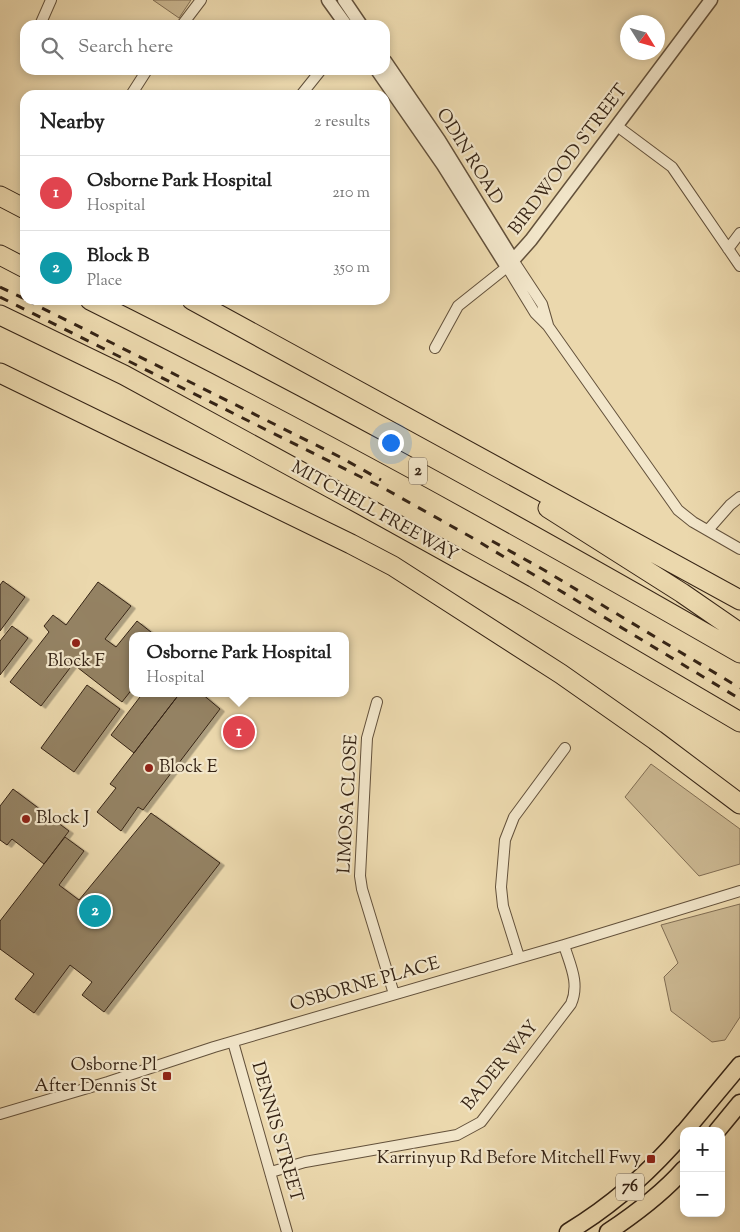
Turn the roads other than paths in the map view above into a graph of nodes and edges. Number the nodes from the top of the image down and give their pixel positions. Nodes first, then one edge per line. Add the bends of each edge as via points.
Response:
1 (51, 0) edge
2 (201, 0) edge
3 (328, 0) edge
4 (344, 0) edge
5 (711, 0) edge
6 (42, 20) edge
7 (186, 20) edge
8 (342, 20) edge
9 (356, 20) edge
10 (390, 68) edge
11 (144, 75) edge
12 (316, 75) edge
13 (380, 75) edge
14 (134, 90) edge
15 (306, 90) edge
16 (617, 126) junction
17 (0, 196) edge
18 (20, 206) edge
19 (740, 233) edge
20 (728, 249) junction
21 (0, 255) edge
22 (510, 263) junction
23 (20, 265) edge
24 (740, 266) edge
25 (100, 305) edge
26 (201, 305) edge
27 (0, 315) edge
28 (435, 348) dead end
29 (0, 374) edge
30 (397, 412) junction
31 (740, 497) edge
32 (708, 530) junction
33 (740, 549) edge
34 (740, 600) edge
35 (740, 633) edge
36 (740, 654) edge
37 (377, 702) dead end
38 (740, 722) edge
39 (565, 748) dead end
40 (740, 804) edge
41 (740, 891) edge
42 (564, 945) junction
43 (519, 957) junction
44 (394, 994) junction
45 (233, 1042) junction
46 (740, 1064) edge
47 (740, 1103) edge
48 (0, 1114) edge
49 (688, 1127) edge
50 (720, 1127) edge
51 (680, 1137) edge
52 (680, 1168) edge
53 (271, 1172) junction
54 (681, 1172) edge
55 (624, 1194) junction
56 (287, 1232) edge
57 (568, 1232) edge
58 (608, 1232) edge

1 - 6 street
2 - 7 street
3 - 8 street
4 - 9 street
5 - 16 street, BIRDWOOD STREET
10 - 22 street, ODIN ROAD via 438,140
11 - 14 street
12 - 15 street
13 - 22 street, ODIN ROAD
16 - 20 street via 672,167
16 - 22 street, BIRDWOOD STREET
17 - 18 highway
19 - 20 street
20 - 24 street
21 - 23 highway
22 - 28 street via 458,306
22 - 32 street, ODIN ROAD via 542,304 548,326 678,510
25 - 36 highway, 2 via 382,452 552,545
26 - 30 highway
27 - 38 highway, MITCHELL FREEWAY via 124,375 360,504 540,604
29 - 40 highway via 392,566 602,701
30 - 34 highway
30 - 35 highway
31 - 32 street
32 - 33 street, ODIN ROAD
37 - 44 street, LIMOSA CLOSE via 367,738 359,871
39 - 43 street via 514,817 505,840 501,887 503,906
41 - 42 street, OSBORNE PLACE
42 - 43 street, OSBORNE PLACE
42 - 53 street, BADER WAY via 575,982 571,1004 481,1122 457,1135 305,1162
43 - 44 street, OSBORNE PLACE
44 - 45 street, OSBORNE PLACE
45 - 48 street, OSBORNE PLACE
45 - 53 street, DENNIS STREET
46 - 49 highway, 76
47 - 50 highway
51 - 55 highway, 76
52 - 55 highway via 672,1161 667,1163
53 - 56 street, DENNIS STREET
54 - 58 highway, 76
55 - 57 highway, 76

